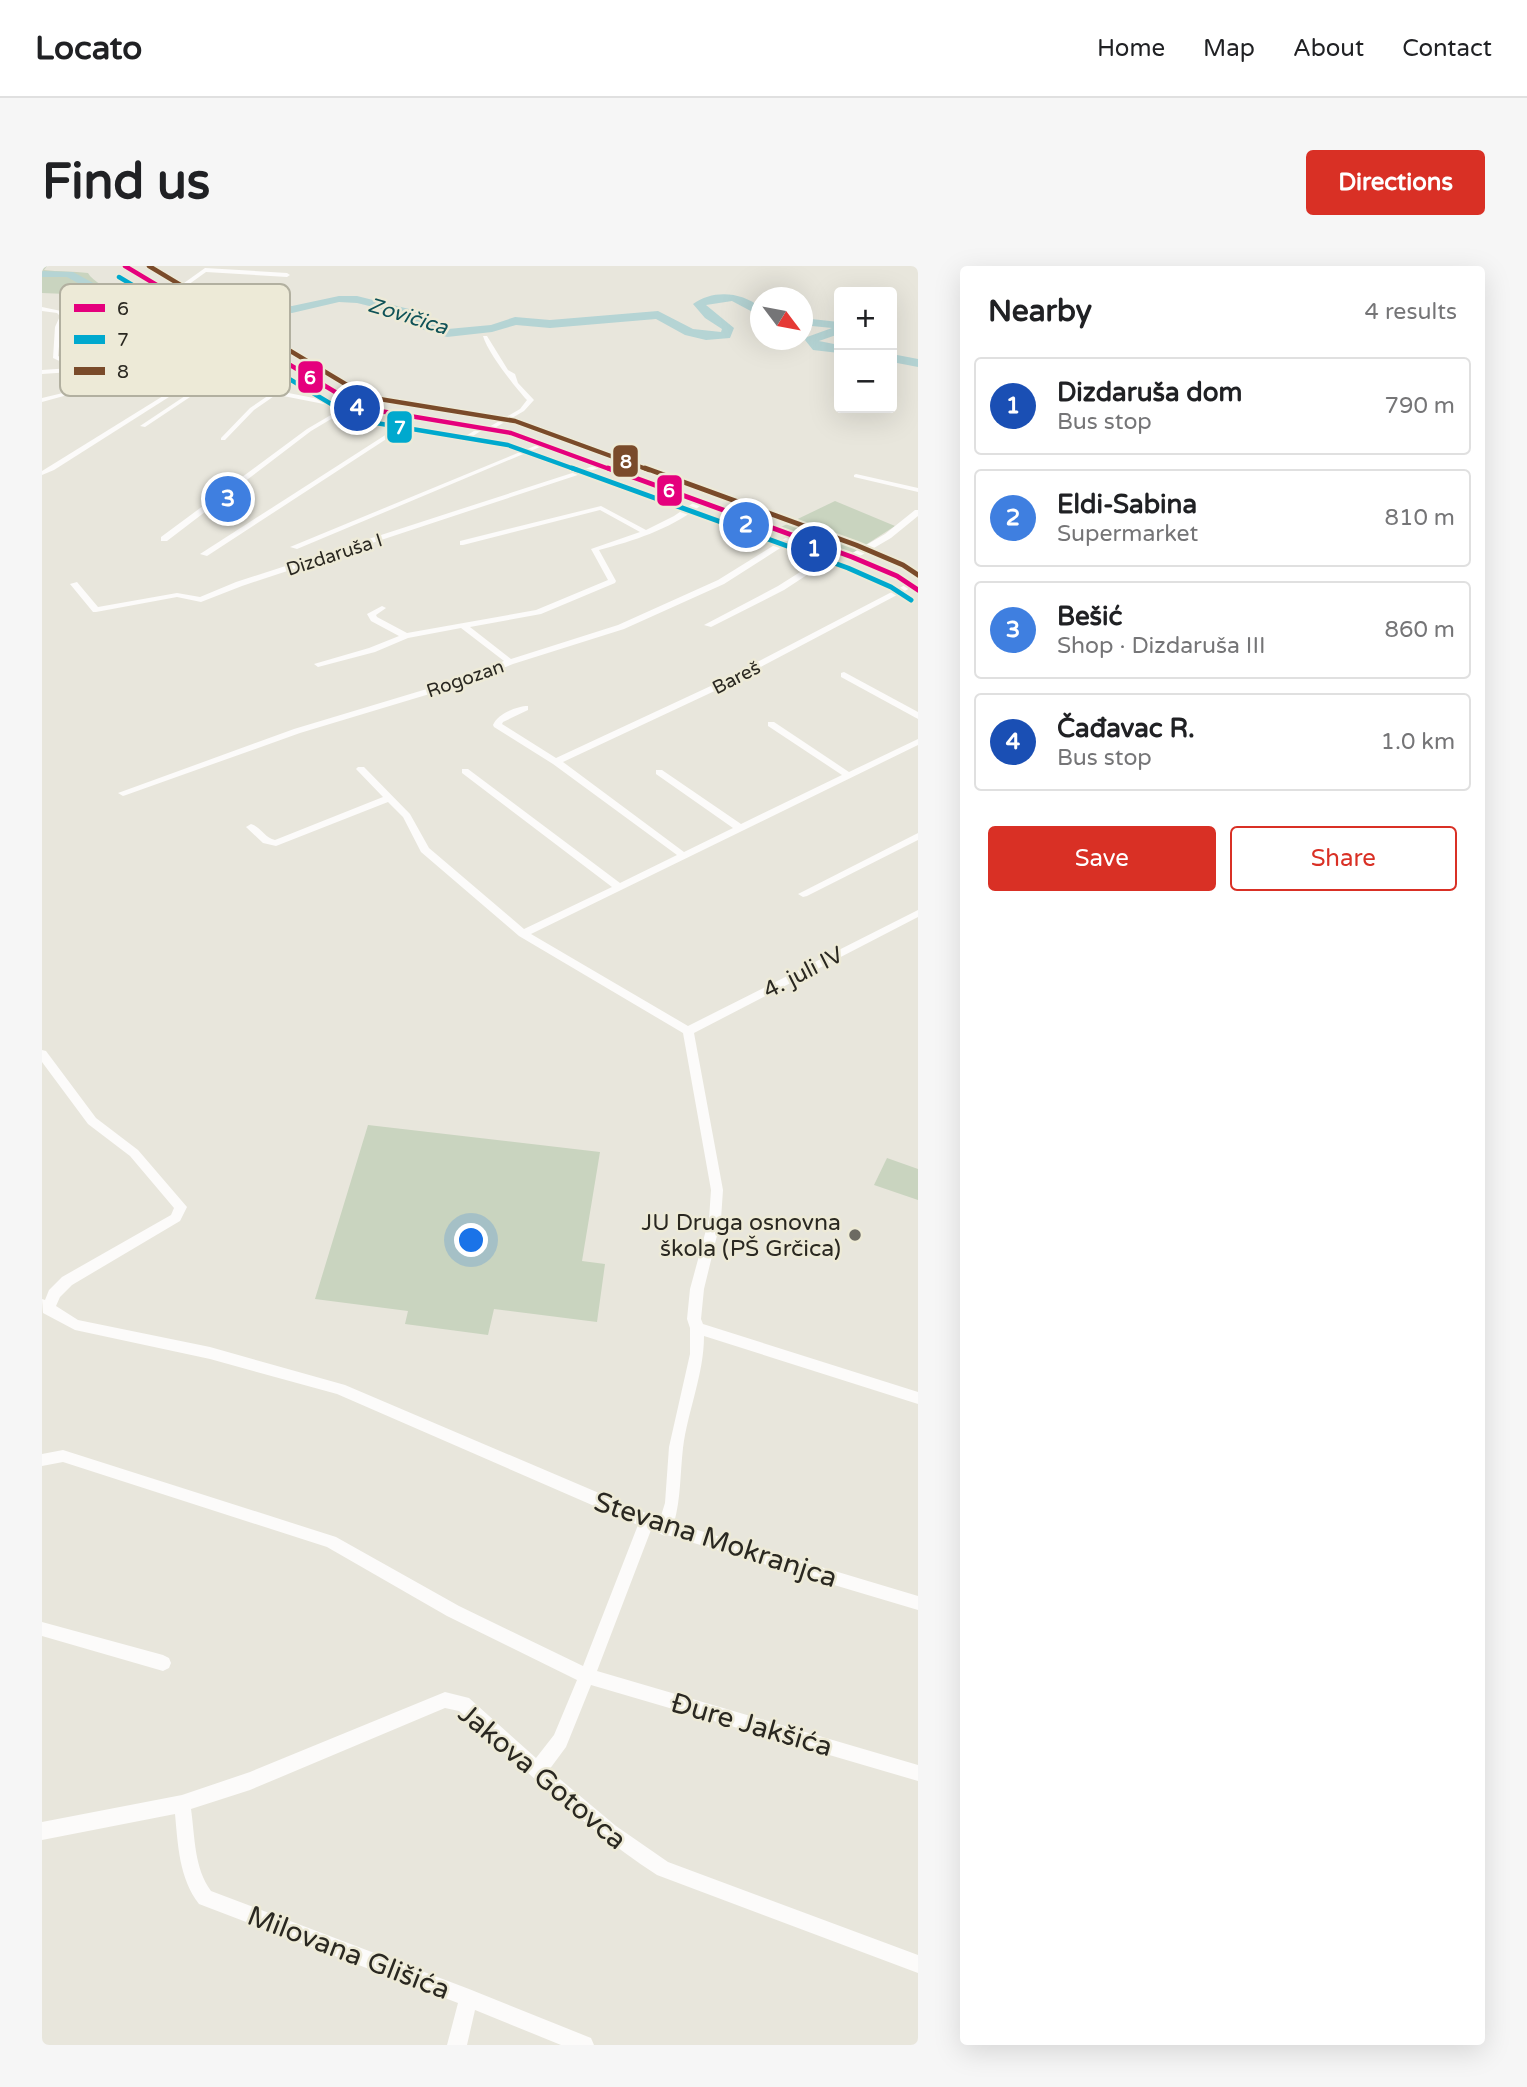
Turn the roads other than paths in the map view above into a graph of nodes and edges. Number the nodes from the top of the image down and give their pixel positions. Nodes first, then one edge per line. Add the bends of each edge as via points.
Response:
1 (125, 266) edge
2 (287, 275) dead end
3 (155, 284) edge
4 (186, 284) edge
5 (42, 309) edge
6 (60, 313) edge
7 (60, 323) edge
8 (485, 337) dead end
9 (60, 359) edge
10 (290, 366) edge
11 (60, 371) edge
12 (42, 372) edge
13 (290, 394) edge
14 (60, 395) edge
15 (167, 396) edge
16 (188, 396) edge
17 (271, 396) edge
18 (42, 400) edge
19 (350, 406) junction
20 (362, 408) junction
21 (415, 418) junction
22 (143, 426) dead end
23 (487, 427) junction
24 (223, 439) dead end
25 (463, 440) dead end
26 (544, 444) junction
27 (603, 466) junction
28 (42, 473) edge
29 (856, 476) dead end
30 (918, 490) edge
31 (702, 501) junction
32 (918, 512) edge
33 (647, 533) junction
34 (795, 536) junction
35 (164, 539) dead end
36 (463, 543) dead end
37 (294, 547) dead end
38 (838, 552) junction
39 (204, 554) dead end
40 (852, 557) junction
41 (74, 584) dead end
42 (915, 588) edge
43 (382, 608) dead end
44 (462, 625) junction
45 (708, 625) dead end
46 (406, 636) junction
47 (510, 662) junction
48 (318, 664) dead end
49 (844, 675) dead end
50 (525, 708) dead end
51 (918, 716) edge
52 (771, 724) dead end
53 (918, 742) edge
54 (556, 762) junction
55 (361, 769) dead end
56 (465, 771) dead end
57 (659, 772) dead end
58 (849, 776) junction
59 (122, 793) dead end
60 (390, 798) junction
61 (251, 827) dead end
62 (740, 828) junction
63 (918, 836) edge
64 (684, 856) junction
65 (619, 887) junction
66 (803, 894) dead end
67 (918, 913) edge
68 (523, 934) junction
69 (688, 1031) junction
70 (42, 1054) edge
71 (45, 1307) edge
72 (697, 1328) junction
73 (918, 1398) edge
74 (42, 1460) edge
75 (647, 1522) junction
76 (665, 1529) junction
77 (918, 1603) edge
78 (42, 1629) edge
79 (163, 1662) dead end
80 (587, 1676) junction
81 (535, 1770) junction
82 (918, 1773) edge
83 (182, 1804) junction
84 (42, 1831) edge
85 (918, 1964) edge
86 (470, 1998) junction
87 (457, 2045) edge
88 (584, 2045) edge

1 - 3 street
2 - 4 street via 205,270
5 - 6 street
7 - 9 street via 55,357
8 - 23 street via 531,400 522,410
10 - 20 street
11 - 12 street
13 - 19 street
14 - 18 street
15 - 28 street
16 - 22 street
17 - 24 street
19 - 20 street
19 - 35 street via 309,430
20 - 21 street
21 - 23 street
21 - 39 street
23 - 25 street
23 - 26 street
26 - 27 street
26 - 37 street
27 - 31 street
27 - 41 street, Dizdaruša I via 201,600 177,595 96,610
29 - 30 street
31 - 33 street
31 - 34 street
32 - 40 street
33 - 36 street via 601,508
33 - 44 street via 595,549 612,581 538,612
34 - 38 street
34 - 47 street, Rogozan via 680,602
38 - 40 street
38 - 45 street
40 - 42 street
42 - 54 street, Bareš
43 - 46 street via 371,614 374,619
44 - 46 street
44 - 47 street
46 - 48 street
47 - 59 street, Rogozan
49 - 51 street
50 - 54 street via 499,720 498,725
52 - 58 street
53 - 58 street
54 - 64 street
55 - 60 street
56 - 65 street
57 - 62 street
58 - 62 street
60 - 61 street via 276,843 266,841
60 - 68 street via 407,816 425,850
62 - 64 street
63 - 66 street
64 - 65 street
65 - 68 street
67 - 69 street, 4. juli IV
68 - 69 street
69 - 72 street via 717,1189 715,1219 697,1289
70 - 71 street via 92,1121 134,1153 181,1208 176,1218 67,1281
71 - 75 street, Stevana Mokranjca via 75,1325 210,1353 340,1389
72 - 73 street
72 - 76 street via 697,1354 676,1447
74 - 80 street, Đure Jakšića via 62,1456 331,1542 453,1611
75 - 76 street, Stevana Mokranjca
75 - 80 street
76 - 77 street, Stevana Mokranjca
78 - 79 street
80 - 81 street via 555,1751
80 - 82 street, Đure Jakšića
81 - 83 street, Jakova Gotovca via 463,1704 445,1700 250,1781
81 - 85 street, Jakova Gotovca via 632,1850 663,1868
83 - 84 street, Jakova Gotovca
83 - 86 street, Milovana Glišića via 193,1878 205,1898
86 - 87 street
86 - 88 street, Milovana Glišića

